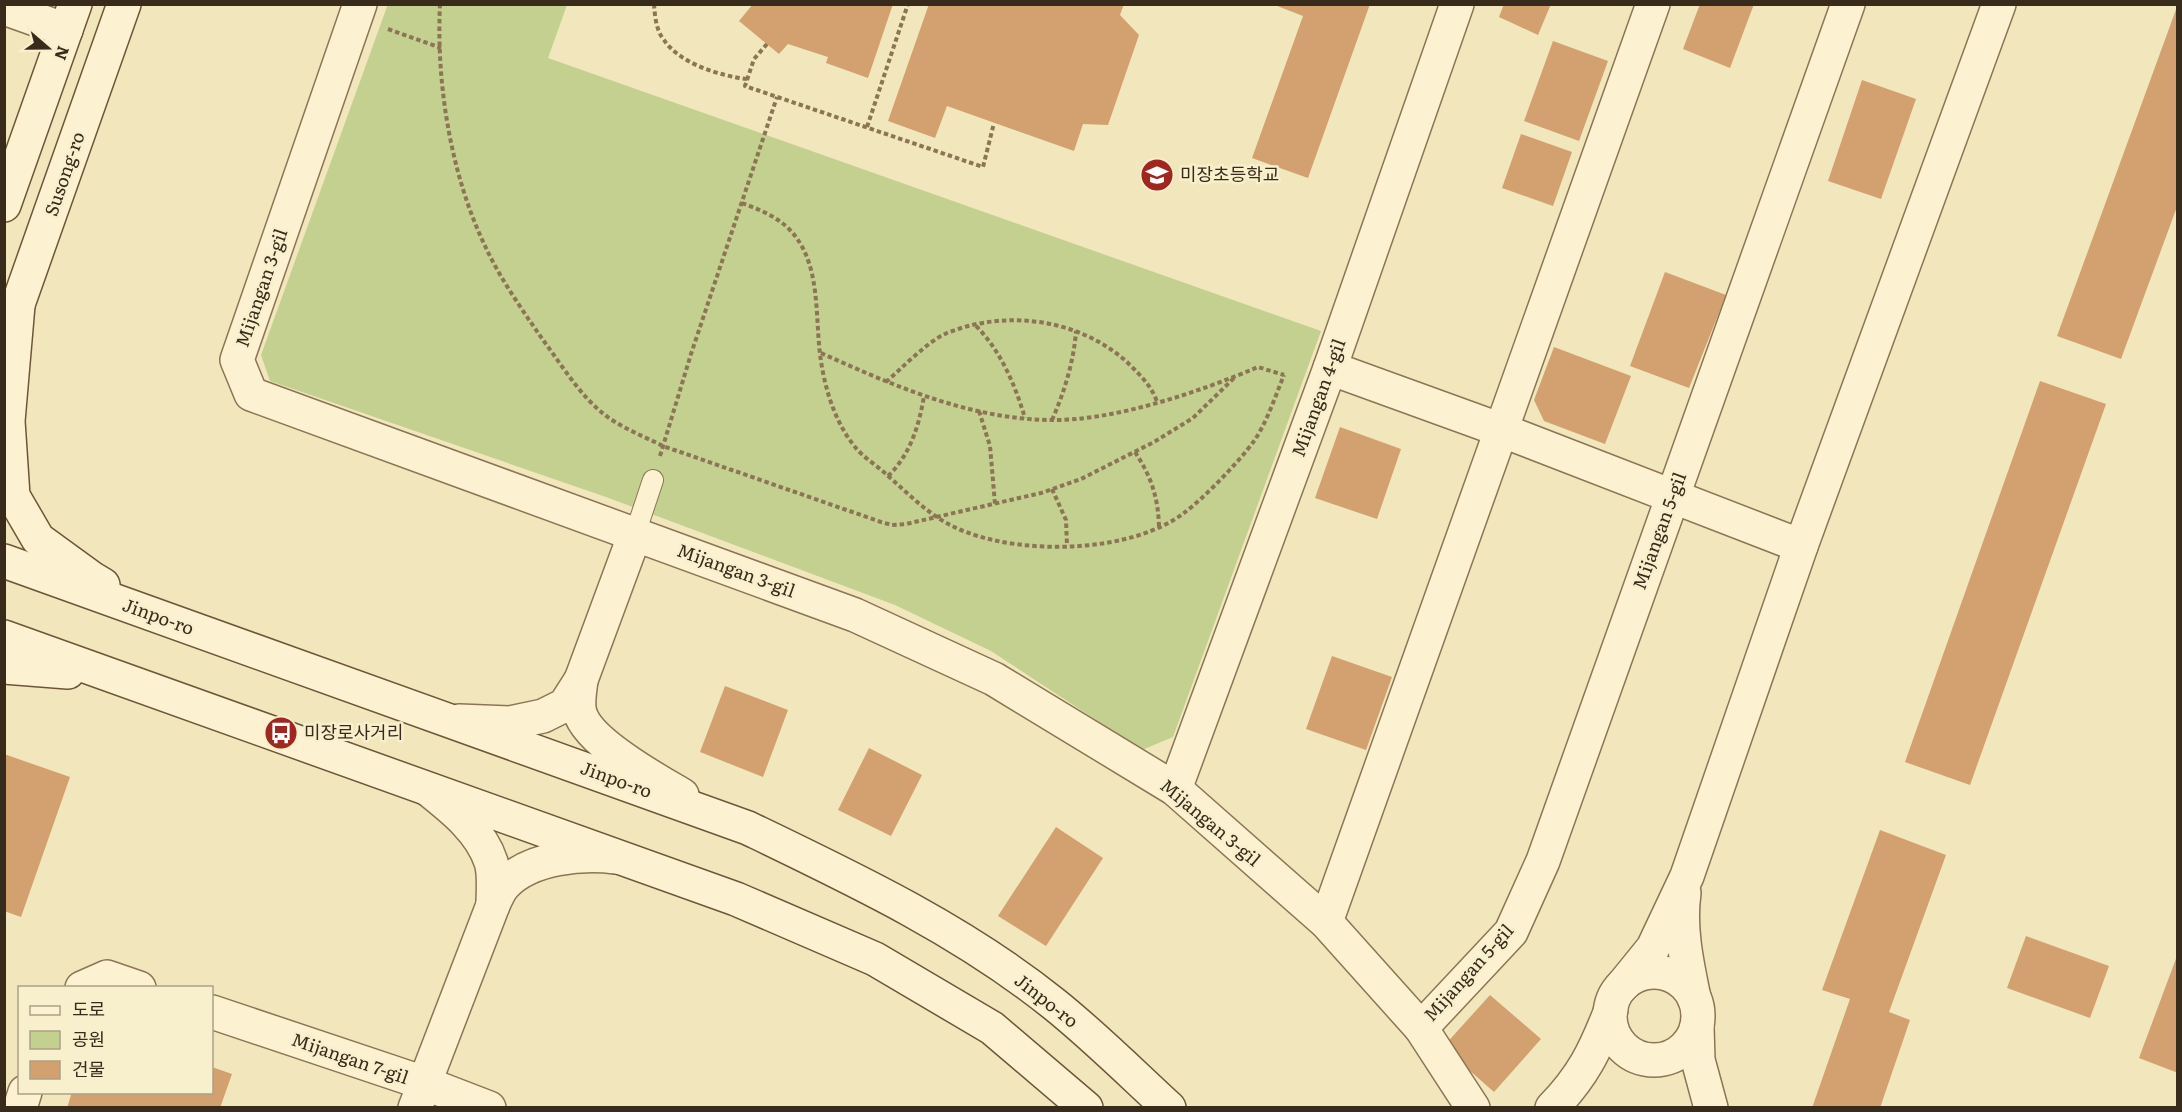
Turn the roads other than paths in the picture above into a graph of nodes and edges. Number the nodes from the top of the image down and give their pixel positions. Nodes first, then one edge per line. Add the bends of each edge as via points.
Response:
1 (124, 4) edge
2 (1457, 4) edge
3 (1653, 4) edge
4 (1848, 4) edge
5 (1999, 4) edge
6 (4, 8) edge
7 (358, 11) edge
8 (70, 17) edge
9 (4, 205) edge
10 (18, 305) junction
11 (4, 343) edge
12 (1330, 368) junction
13 (1501, 430) junction
14 (653, 480) road end
15 (1673, 496) junction
16 (635, 534) junction
17 (1802, 546) junction
18 (4, 561) edge
19 (188, 628) junction
20 (4, 637) edge
21 (4, 667) edge
22 (581, 680) junction
23 (153, 690) junction
24 (449, 720) junction
25 (428, 789) junction
26 (1175, 789) junction
27 (722, 819) junction
28 (622, 858) junction
29 (1687, 876) junction
30 (493, 905) junction
31 (1326, 922) junction
32 (84, 986) edge
33 (136, 986) edge
34 (1617, 998) junction
35 (213, 1012) edge
36 (1695, 1012) junction
37 (1421, 1028) junction
38 (1646, 1059) junction
39 (419, 1095) edge
40 (489, 1107) edge
41 (1086, 1107) edge
42 (1169, 1107) edge
43 (1473, 1107) edge
44 (1552, 1107) edge
45 (1705, 1107) edge
46 (1712, 1107) edge

1 - 10 street, Susong-ro
2 - 12 street, Mijangan 4-gil
3 - 13 street
4 - 15 street, Mijangan 5-gil
5 - 17 street
6 - 8 street
7 - 16 street, Mijangan 3-gil via 237,360 251,394
8 - 9 street
10 - 11 street, Susong-ro
10 - 19 street via 8,422 13,496 38,539 93,579
12 - 13 street
12 - 26 street, Mijangan 4-gil
13 - 15 street
13 - 31 street
14 - 16 lane
15 - 17 street
15 - 37 street, Mijangan 5-gil via 1543,861 1511,932
16 - 22 street
16 - 26 street, Mijangan 3-gil via 855,615 931,649 994,679
17 - 29 street
18 - 19 street, Jinpo-ro
19 - 24 street, Jinpo-ro
20 - 23 street
21 - 23 street via 60,670
22 - 24 street via 565,705 543,716 510,723
22 - 27 street via 579,709 585,724 605,745 645,774
23 - 25 street
24 - 27 street, Jinpo-ro
25 - 28 street
25 - 30 street via 461,816 482,841 492,863
26 - 31 street, Mijangan 3-gil
27 - 42 street, Jinpo-ro via 842,873 957,936 1054,1004
28 - 30 street via 590,855 557,859 526,869 504,885
28 - 41 street via 736,899 875,959 992,1028
29 - 34 street via 1653,948
29 - 36 street via 1682,907 1685,957
30 - 39 street
31 - 37 street, Mijangan 3-gil
32 - 33 street via 107,976
34 - 36 street via 1635,977 1662,973 1686,987
34 - 38 street via 1611,1025 1616,1039 1626,1050
34 - 44 street via 1591,1058 1572,1087
35 - 39 street, Mijangan 7-gil
36 - 38 street via 1690,1040 1681,1051 1668,1058
36 - 46 street via 1698,1060
37 - 43 street, Mijangan 3-gil
38 - 44 street via 1624,1059 1610,1066
38 - 45 street via 1671,1068 1692,1087
39 - 40 street, Mijangan 7-gil

